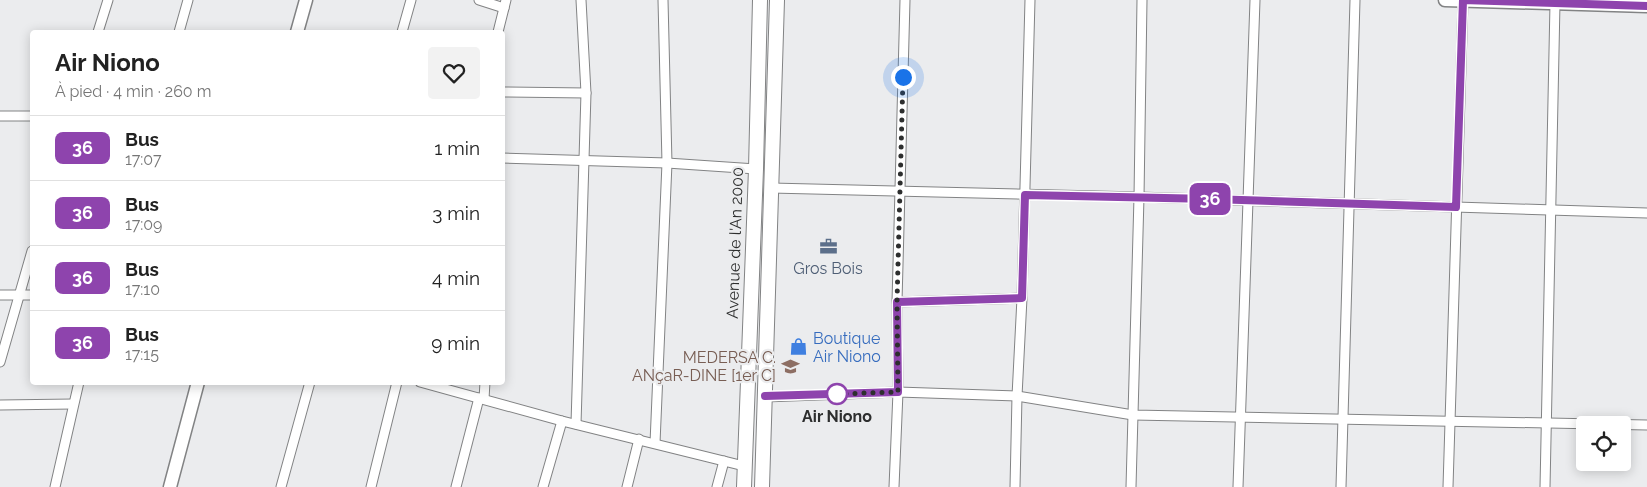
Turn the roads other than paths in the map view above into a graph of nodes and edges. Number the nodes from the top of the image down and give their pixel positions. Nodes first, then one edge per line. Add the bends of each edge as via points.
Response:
1 (108, 0) edge
2 (188, 0) edge
3 (306, 0) edge
4 (410, 0) edge
5 (478, 0) edge
6 (581, 0) edge
7 (663, 0) edge
8 (760, 0) edge
9 (777, 0) edge
10 (904, 0) edge
11 (1030, 0) edge
12 (1142, 0) edge
13 (1256, 0) edge
14 (1354, 0) edge
15 (1445, 0) edge
16 (1463, 0) edge
17 (1480, 0) edge
18 (1555, 3) junction
19 (505, 4) edge
20 (1647, 6) edge
21 (99, 30) edge
22 (180, 30) edge
23 (298, 30) edge
24 (402, 30) edge
25 (498, 30) edge
26 (505, 92) edge
27 (586, 93) junction
28 (0, 116) edge
29 (30, 116) edge
30 (505, 158) edge
31 (584, 160) junction
32 (667, 163) junction
33 (756, 169) junction
34 (770, 188) junction
35 (900, 192) junction
36 (1025, 195) junction
37 (1139, 197) junction
38 (1247, 200) junction
39 (1348, 204) junction
40 (1456, 207) junction
41 (1551, 210) junction
42 (1647, 213) edge
43 (30, 258) edge
44 (19, 294) junction
45 (0, 295) edge
46 (30, 295) edge
47 (1022, 298) junction
48 (897, 302) junction
49 (0, 362) edge
50 (78, 385) edge
51 (197, 385) edge
52 (309, 385) edge
53 (396, 385) edge
54 (432, 385) edge
55 (484, 385) edge
56 (898, 392) junction
57 (765, 396) junction
58 (1017, 396) junction
59 (482, 398) junction
60 (73, 404) junction
61 (0, 405) edge
62 (1133, 415) junction
63 (1241, 417) junction
64 (1343, 419) junction
65 (562, 421) junction
66 (1450, 421) junction
67 (1546, 423) junction
68 (576, 424) junction
69 (1647, 425) edge
70 (639, 439) junction
71 (656, 443) junction
72 (724, 461) junction
73 (744, 466) junction
74 (55, 487) edge
75 (170, 487) edge
76 (281, 487) edge
77 (370, 487) edge
78 (456, 487) edge
79 (543, 487) edge
80 (627, 487) edge
81 (717, 487) edge
82 (744, 487) edge
83 (762, 487) edge
84 (894, 487) edge
85 (1015, 487) edge
86 (1131, 487) edge
87 (1238, 487) edge
88 (1340, 487) edge
89 (1448, 487) edge
90 (1545, 487) edge

1 - 21 street
2 - 22 street
3 - 23 street
4 - 24 street
5 - 19 street
6 - 27 street
7 - 32 street
8 - 33 main road, Avenue de l'An 2000
9 - 34 main road, Avenue de l'An 2000
10 - 35 street
11 - 36 street
12 - 37 street
13 - 38 street
14 - 39 street
15 - 16 street
16 - 17 street
16 - 40 street
17 - 18 street
18 - 20 street
18 - 41 street
19 - 25 street
26 - 27 street
27 - 31 street
28 - 29 street
30 - 31 street
31 - 32 street
31 - 68 street
32 - 33 street
32 - 71 street
33 - 73 main road, Avenue de l'An 2000
34 - 35 street
34 - 57 main road, Avenue de l'An 2000
35 - 36 street
35 - 48 street
36 - 37 street
36 - 47 street
37 - 38 street
37 - 62 street
38 - 39 street
38 - 63 street
39 - 40 street
39 - 64 street
40 - 41 street
40 - 66 street
41 - 42 street
41 - 67 street
43 - 44 street
44 - 45 street
44 - 46 street
44 - 49 street
47 - 48 street
47 - 58 street
48 - 56 street
50 - 60 street
51 - 75 street
52 - 76 street
53 - 77 street
54 - 59 street
55 - 59 street
56 - 57 street
56 - 58 street
56 - 84 street
57 - 83 main road, Avenue de l'An 2000
58 - 62 street
58 - 85 street
59 - 65 street
59 - 78 street
60 - 61 street
60 - 74 street
62 - 63 street
62 - 86 street
63 - 64 street
63 - 87 street
64 - 66 street
64 - 88 street
65 - 68 street
65 - 79 street
66 - 67 street
66 - 89 street
67 - 69 street
67 - 90 street
68 - 70 street
70 - 71 street
70 - 80 street
71 - 72 street
72 - 73 street
72 - 81 street
73 - 82 main road, Avenue de l'An 2000

